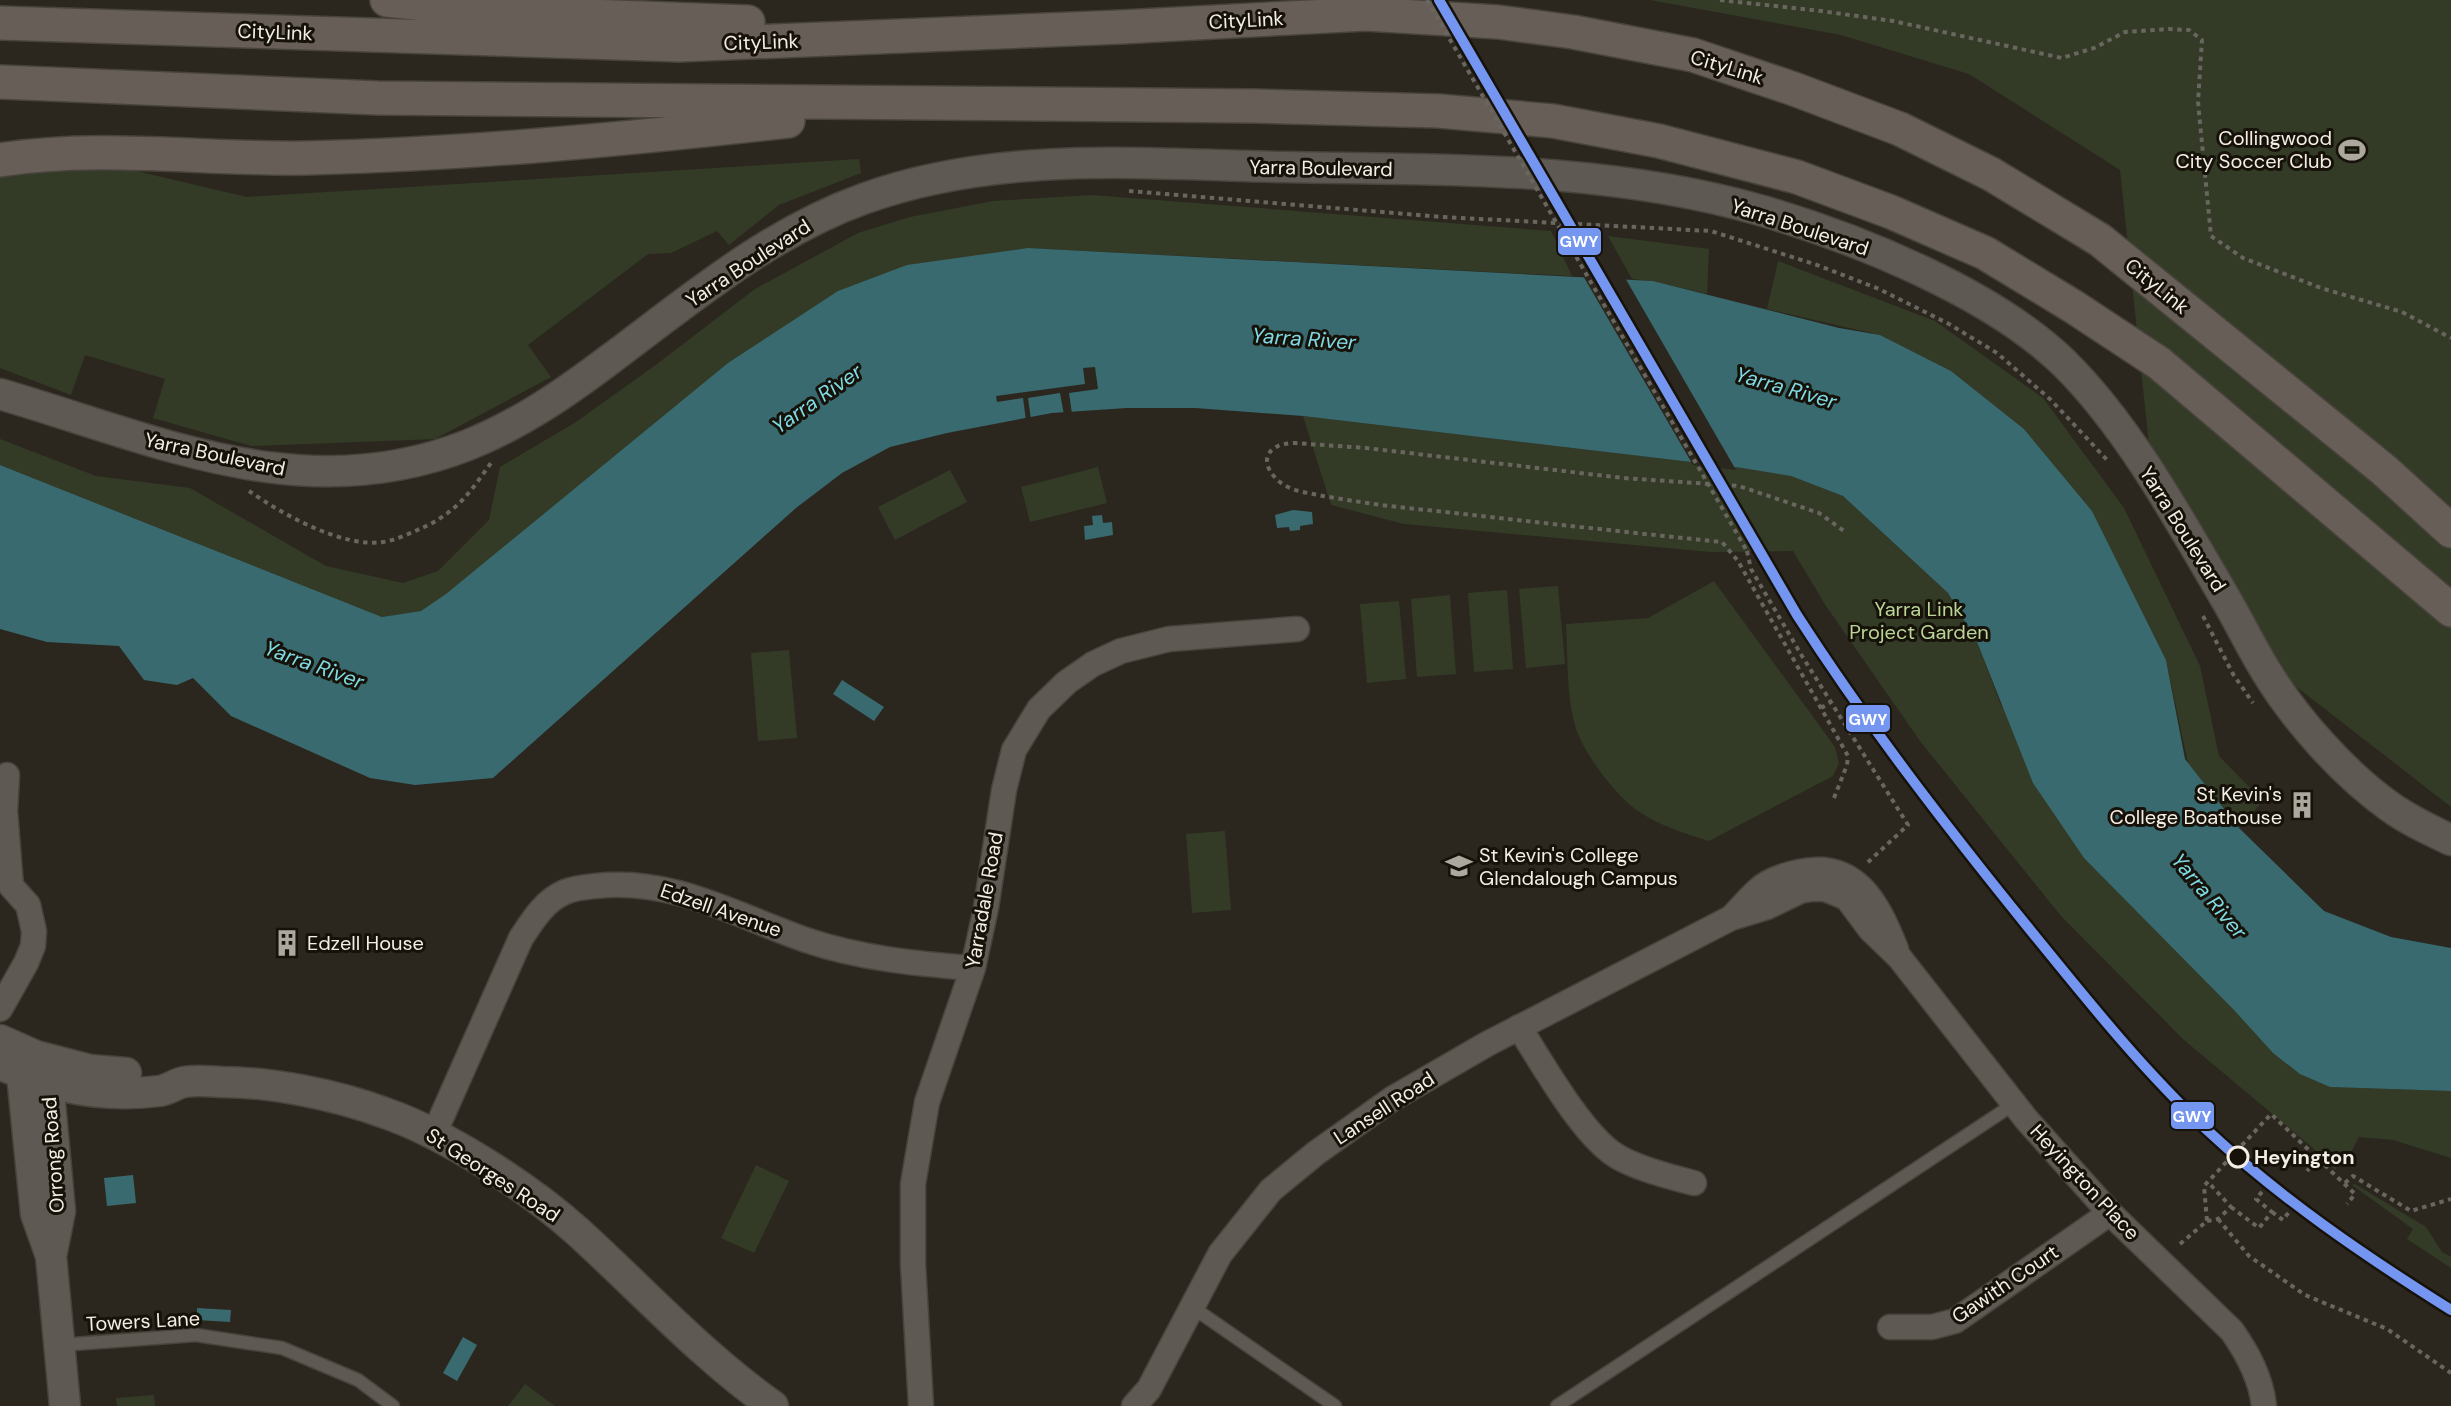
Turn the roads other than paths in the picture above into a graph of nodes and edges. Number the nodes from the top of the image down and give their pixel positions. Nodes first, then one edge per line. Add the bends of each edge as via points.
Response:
1 (387, 0) edge
2 (0, 23) edge
3 (1121, 27) junction
4 (0, 82) edge
5 (938, 104) junction
6 (0, 160) edge
7 (1, 394) edge
8 (2451, 531) edge
9 (2451, 610) edge
10 (1297, 629) dead end
11 (7, 775) dead end
12 (2451, 840) edge
13 (1843, 884) joint
14 (973, 968) junction
15 (0, 1009) edge
16 (1520, 1027) junction
17 (0, 1040) edge
18 (27, 1069) edge
19 (2014, 1104) junction
20 (434, 1134) junction
21 (1694, 1183) dead end
22 (2110, 1213) junction
23 (1192, 1307) junction
24 (1890, 1327) dead end
25 (59, 1345) junction
26 (65, 1406) edge
27 (393, 1406) edge
28 (773, 1406) edge
29 (921, 1406) edge
30 (1134, 1406) edge
31 (1335, 1406) edge
32 (1557, 1406) edge
33 (2264, 1406) edge

1 - 3 highway via 508,13 668,20
2 - 3 highway, CityLink via 679,45
3 - 8 highway, CityLink via 1366,14 1498,22 1693,55 1900,129 1991,174 2100,240 2384,470
4 - 5 highway via 390,98
5 - 6 highway via 671,134 419,154 306,158 65,153
5 - 9 highway via 1439,111 1542,120 1659,141 1797,177 1985,252 2159,363
7 - 12 street, Yarra Boulevard via 136,437 241,464 314,472 384,468 437,456 499,431 563,394 784,235 820,216 928,179 1052,163 1515,171 1627,182 1703,196 1842,238 1905,264 2023,329 2062,361 2125,437 2227,601 2264,669 2296,714 2385,804
10 - 14 street, Yarradale Road via 1143,644 1093,664 1039,709 1014,750 1006,780
11 - 15 street via 5,811 11,886 28,905 34,931 26,963
13 - 16 street, Lansell Road via 1800,891 1731,918
13 - 19 street, Heyington Place via 1869,896 1899,957
14 - 20 street, Edzell Avenue via 828,946 689,895 651,886 582,887 563,893 539,910 521,938
14 - 29 street, Yarradale Road via 927,1102 913,1184
16 - 21 street via 1562,1093 1612,1154
16 - 23 street, Lansell Road via 1392,1099 1271,1190 1220,1254
17 - 18 street, St Georges Road
18 - 20 street, St Georges Road via 159,1073 184,1082 269,1085 385,1112
18 - 25 street, Orrong Road via 60,1212 51,1256
19 - 22 street, Heyington Place
19 - 32 lane
20 - 28 street, St Georges Road via 535,1197 739,1382
22 - 24 street, Gawith Court via 1954,1321 1932,1327
22 - 33 street, Heyington Place via 2232,1331 2257,1376
23 - 30 street, Lansell Road via 1149,1389
23 - 31 lane
25 - 26 street, Orrong Road
25 - 27 lane, Towers Lane via 196,1335 282,1348 358,1380

